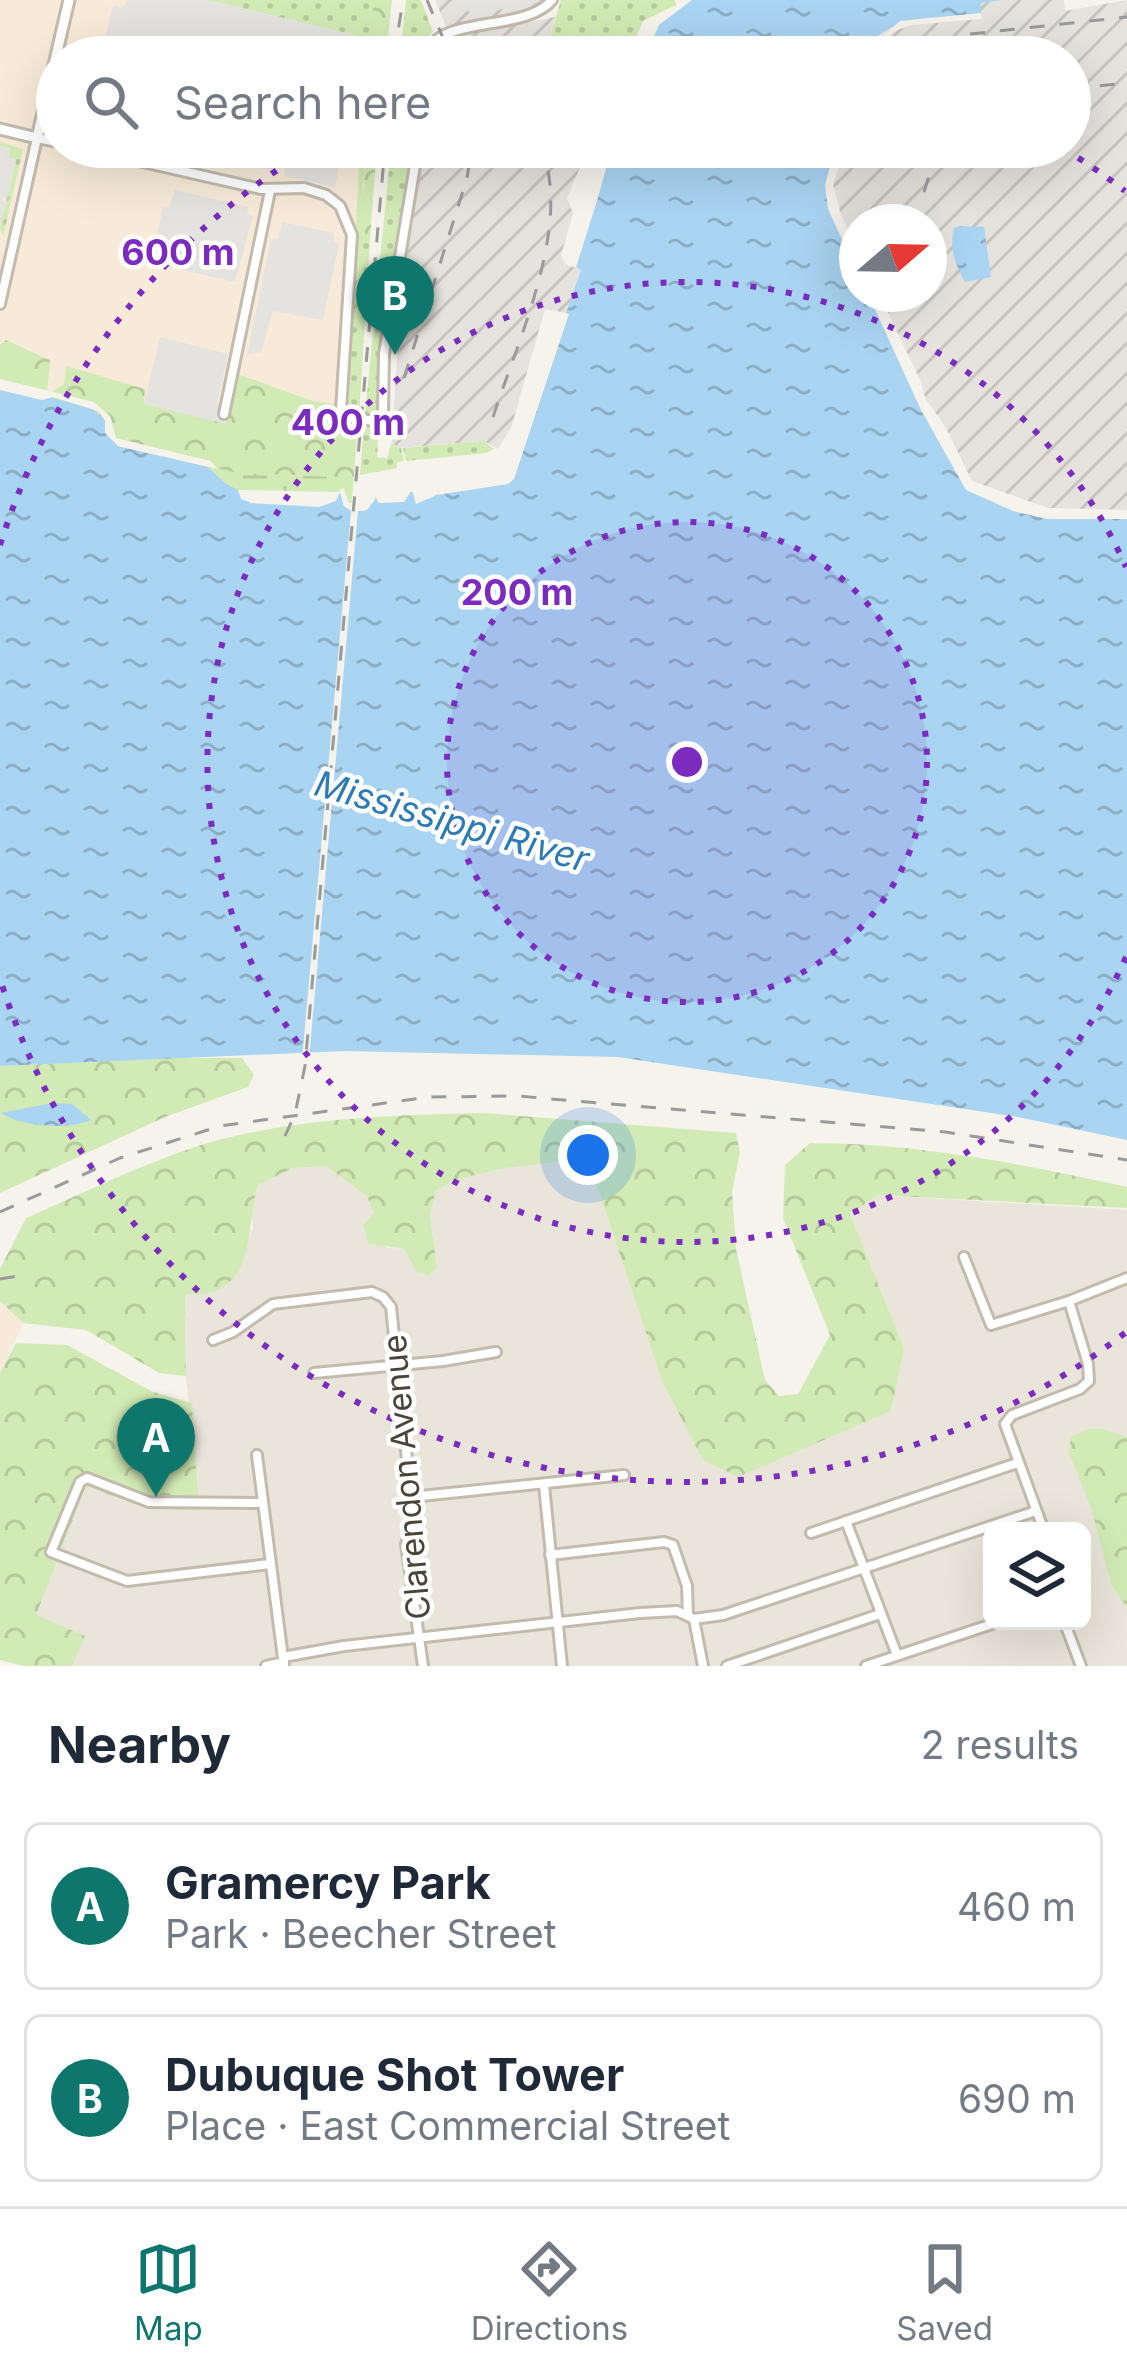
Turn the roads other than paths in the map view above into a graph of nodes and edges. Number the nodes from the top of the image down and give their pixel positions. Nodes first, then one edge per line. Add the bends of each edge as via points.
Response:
1 (69, 0) edge
2 (552, 0) edge
3 (61, 36) edge
4 (439, 36) edge
5 (0, 129) edge
6 (36, 138) edge
7 (36, 142) edge
8 (171, 168) edge
9 (415, 168) edge
10 (270, 190) junction
11 (0, 304) edge
12 (224, 414) dead end
13 (964, 1257) dead end
14 (1127, 1278) edge
15 (1069, 1301) junction
16 (214, 1340) dead end
17 (496, 1352) dead end
18 (395, 1364) junction
19 (314, 1372) dead end
20 (257, 1455) dead end
21 (1017, 1463) junction
22 (623, 1475) dead end
23 (544, 1485) junction
24 (411, 1497) junction
25 (263, 1503) junction
26 (1036, 1511) junction
27 (846, 1521) junction
28 (1040, 1522) edge
29 (811, 1532) dead end
30 (550, 1555) junction
31 (270, 1564) junction
32 (861, 1568) junction
33 (880, 1614) junction
34 (691, 1617) junction
35 (557, 1622) junction
36 (983, 1627) edge
37 (1067, 1630) edge
38 (420, 1638) junction
39 (897, 1655) junction
40 (284, 1661) edge
41 (266, 1666) edge
42 (423, 1666) edge
43 (562, 1666) edge
44 (703, 1666) edge
45 (727, 1666) edge
46 (866, 1666) edge
47 (1081, 1666) edge

1 - 3 street
2 - 4 street via 530,15
5 - 6 street
7 - 11 street
8 - 10 street
9 - 10 street via 376,421 343,413 352,236 340,206 304,188
10 - 12 street
13 - 15 street via 991,1325
14 - 15 street
15 - 21 street via 1089,1381 1012,1415 1005,1424
16 - 18 street, Clarendon Avenue via 273,1304 377,1294 391,1307
17 - 18 street
18 - 19 street
18 - 24 street, Clarendon Avenue
20 - 25 street
21 - 26 street
21 - 27 street
22 - 23 street
23 - 24 street
23 - 30 street
24 - 38 street, Clarendon Avenue via 406,1544
25 - 31 street
25 - 31 street via 149,1502 87,1478 51,1552 128,1581
26 - 28 street
26 - 32 street
27 - 29 street
27 - 32 street
30 - 34 street via 670,1543
30 - 35 street
31 - 40 street
32 - 33 street
32 - 34 street via 723,1615
33 - 39 street
33 - 45 street
34 - 35 street via 677,1611
34 - 44 street
35 - 38 street
35 - 43 street
36 - 39 street
37 - 47 street
38 - 40 street
38 - 42 street, Clarendon Avenue
39 - 46 street
40 - 41 street

